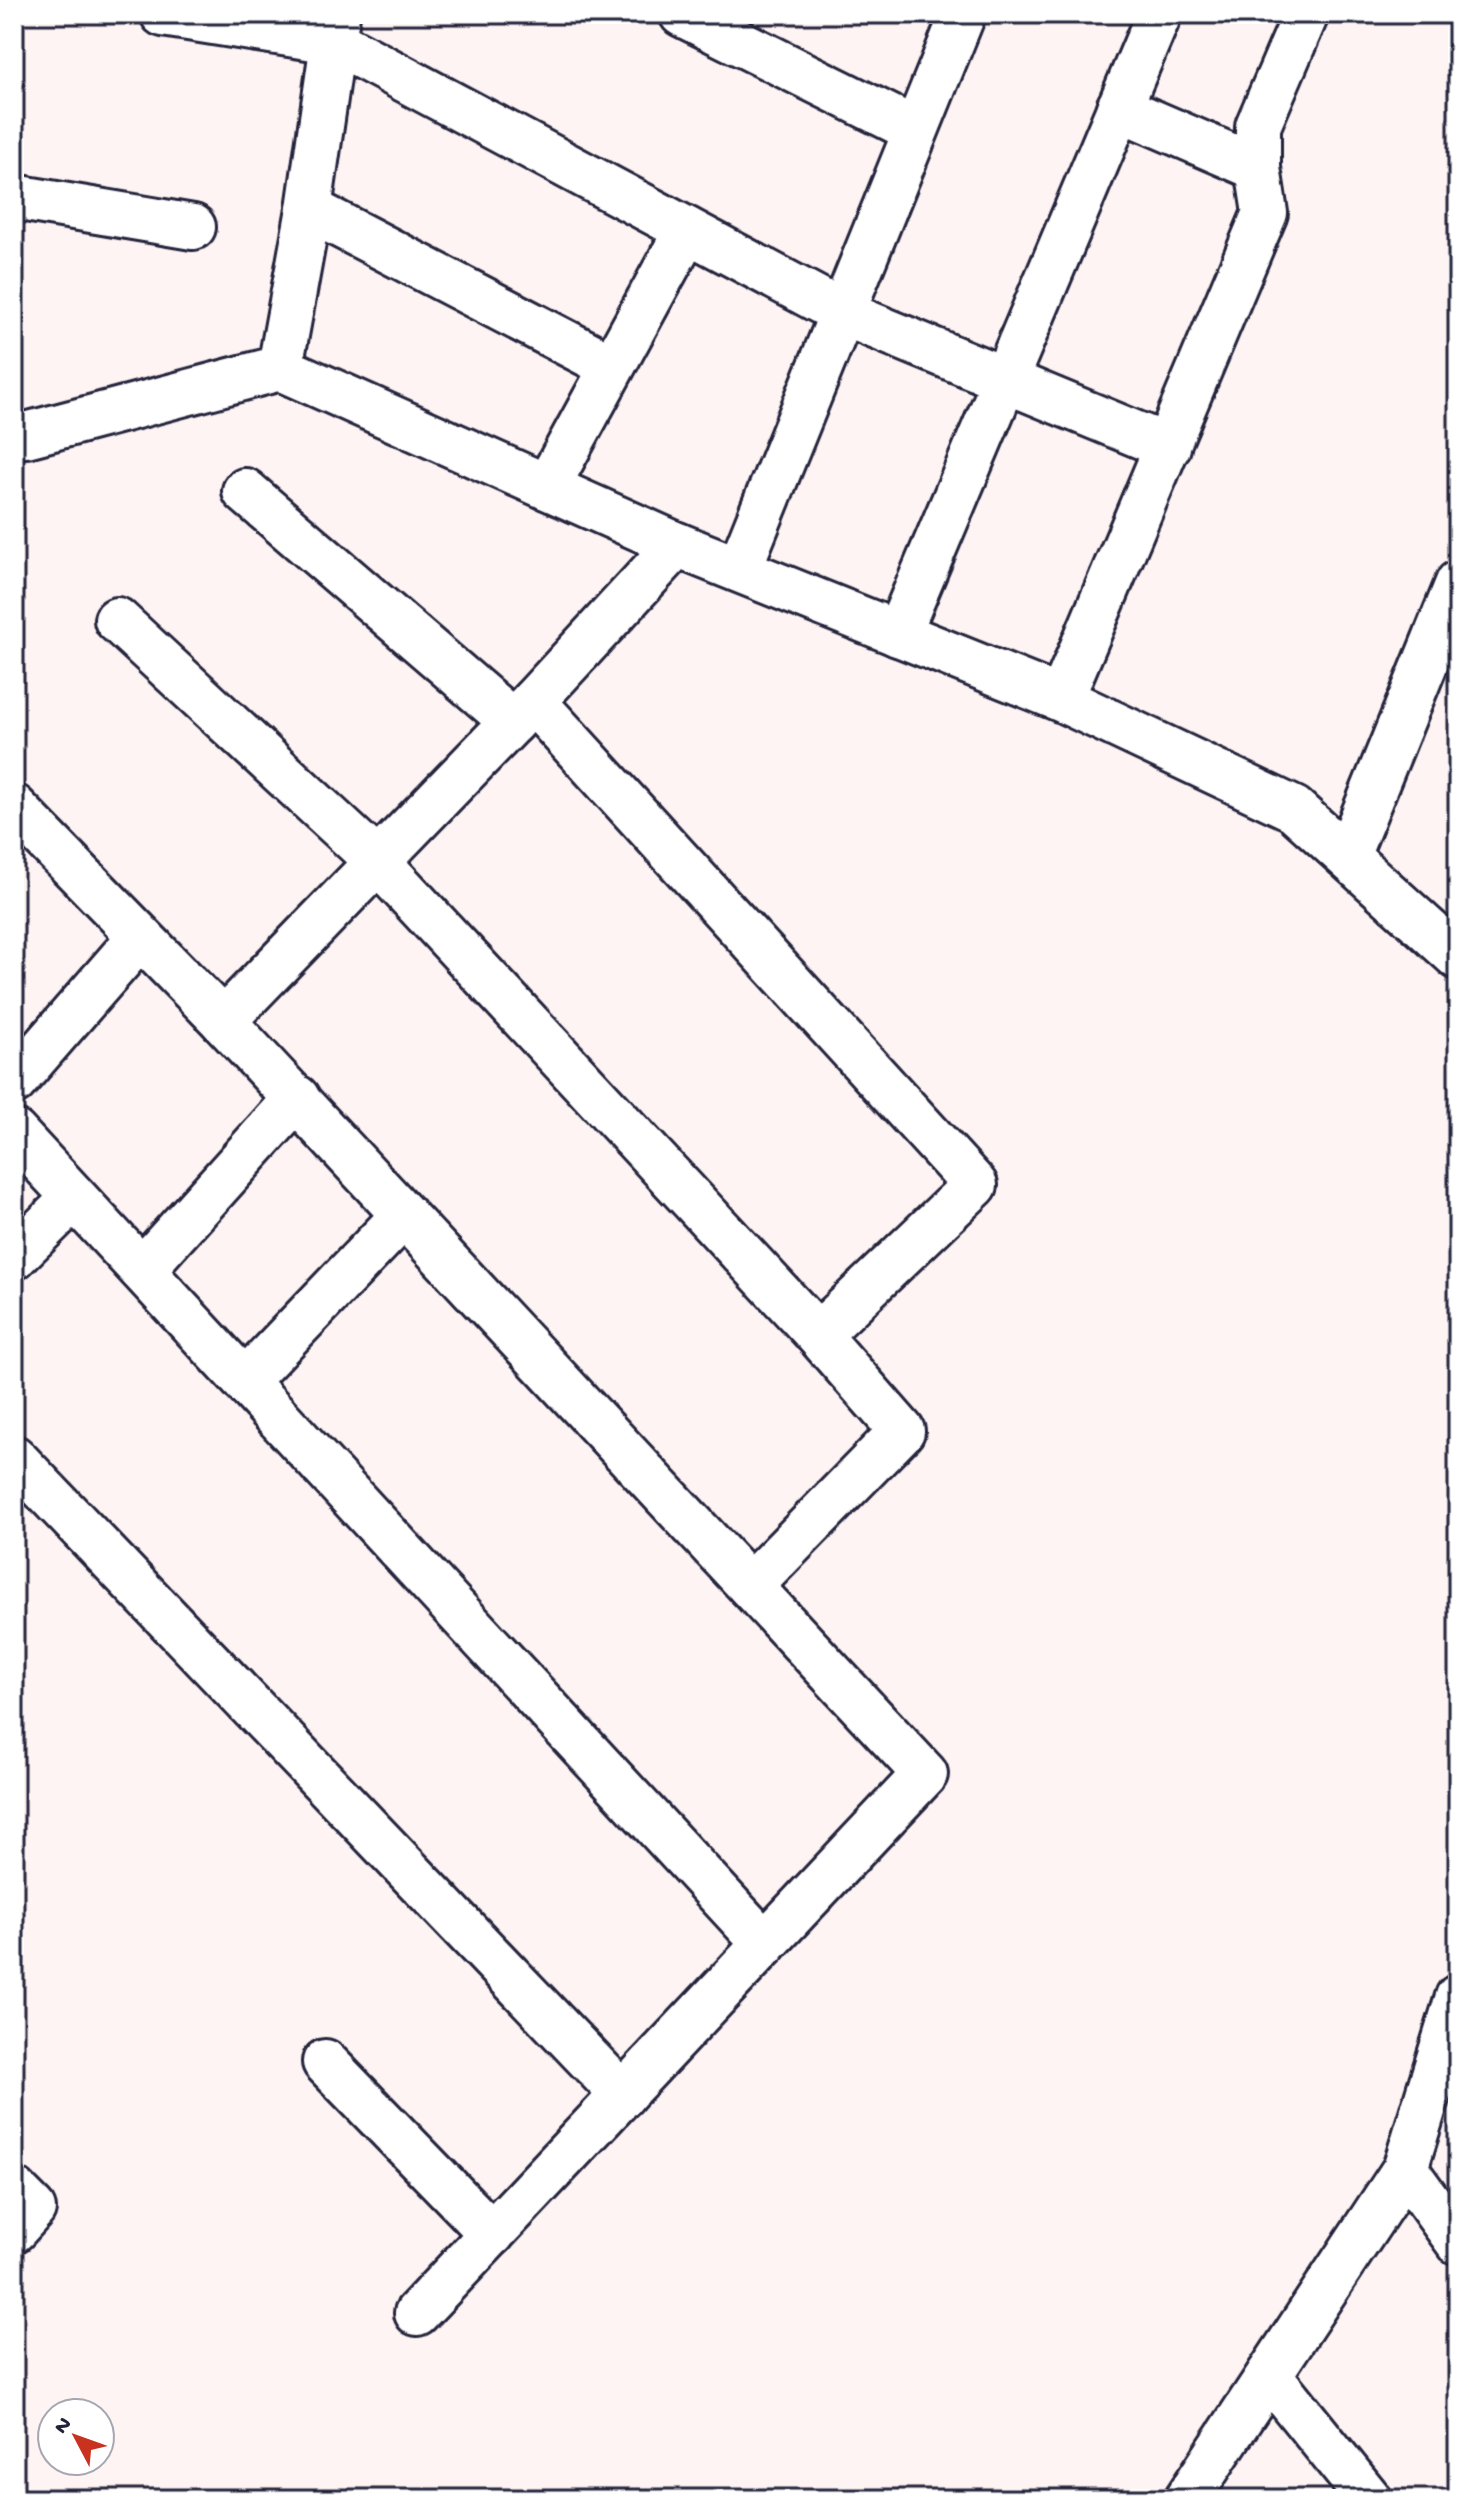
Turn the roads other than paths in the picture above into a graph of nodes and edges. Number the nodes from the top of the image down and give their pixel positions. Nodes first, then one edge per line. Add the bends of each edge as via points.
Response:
1 (163, 14) edge
2 (682, 14) edge
3 (963, 14) edge
4 (1159, 14) edge
5 (1306, 14) edge
6 (335, 28) edge
7 (1119, 108) junction
8 (915, 130) junction
9 (1258, 168) junction
10 (14, 197) edge
11 (309, 209) junction
12 (193, 227) dead end
13 (687, 230) junction
14 (843, 313) junction
15 (611, 366) junction
16 (280, 368) junction
17 (1005, 379) junction
18 (14, 433) edge
19 (1168, 447) junction
20 (547, 487) junction
21 (245, 491) dead end
22 (677, 545) junction
23 (739, 569) junction
24 (1458, 583) edge
25 (117, 620) dead end
26 (898, 634) junction
27 (1061, 699) junction
28 (523, 711) junction
29 (14, 807) edge
30 (1347, 856) junction
31 (378, 862) junction
32 (140, 937) junction
33 (1458, 957) edge
34 (223, 1021) junction
35 (14, 1082) edge
36 (297, 1098) junction
37 (14, 1132) edge
38 (74, 1198) junction
39 (403, 1216) junction
40 (14, 1257) edge
41 (142, 1270) junction
42 (818, 1335) junction
43 (245, 1381) junction
44 (14, 1458) edge
45 (750, 1586) junction
46 (765, 1944) junction
47 (1458, 1997) edge
48 (325, 2062) dead end
49 (623, 2095) junction
50 (1405, 2169) junction
51 (14, 2190) edge
52 (14, 2230) edge
53 (492, 2234) junction
54 (1458, 2242) edge
55 (417, 2313) dead end
56 (1269, 2375) junction
57 (1187, 2499) edge
58 (1369, 2499) edge

1 - 6 street
2 - 8 street
3 - 8 street
4 - 7 street
5 - 9 street via 1258,126
6 - 11 street
6 - 13 street
7 - 9 street
7 - 17 street
8 - 14 street
9 - 19 street via 1265,213
10 - 12 street
11 - 15 street
11 - 16 street
13 - 14 street
13 - 15 street
14 - 17 street
14 - 23 street
15 - 20 street
16 - 18 street via 26,435
16 - 20 street
17 - 19 street
17 - 26 street
19 - 27 street
20 - 22 street
21 - 28 street
22 - 23 street
22 - 28 street
23 - 26 street
24 - 30 street
25 - 31 street
26 - 27 street
27 - 30 street via 1294,809
28 - 31 street
28 - 42 street via 975,1185
29 - 32 street
30 - 33 street
31 - 34 street
31 - 42 street
32 - 34 street
32 - 35 street
34 - 36 street
36 - 39 street
36 - 41 street
37 - 38 street
38 - 40 street
38 - 41 street
39 - 43 street
39 - 45 street
41 - 43 street
42 - 45 street via 902,1431
43 - 46 street
44 - 49 street
45 - 46 street via 925,1774
46 - 49 street
47 - 50 street
48 - 53 street
49 - 53 street
50 - 54 street
50 - 56 street
51 - 52 street via 33,2209
53 - 55 street
56 - 57 street
56 - 58 street

